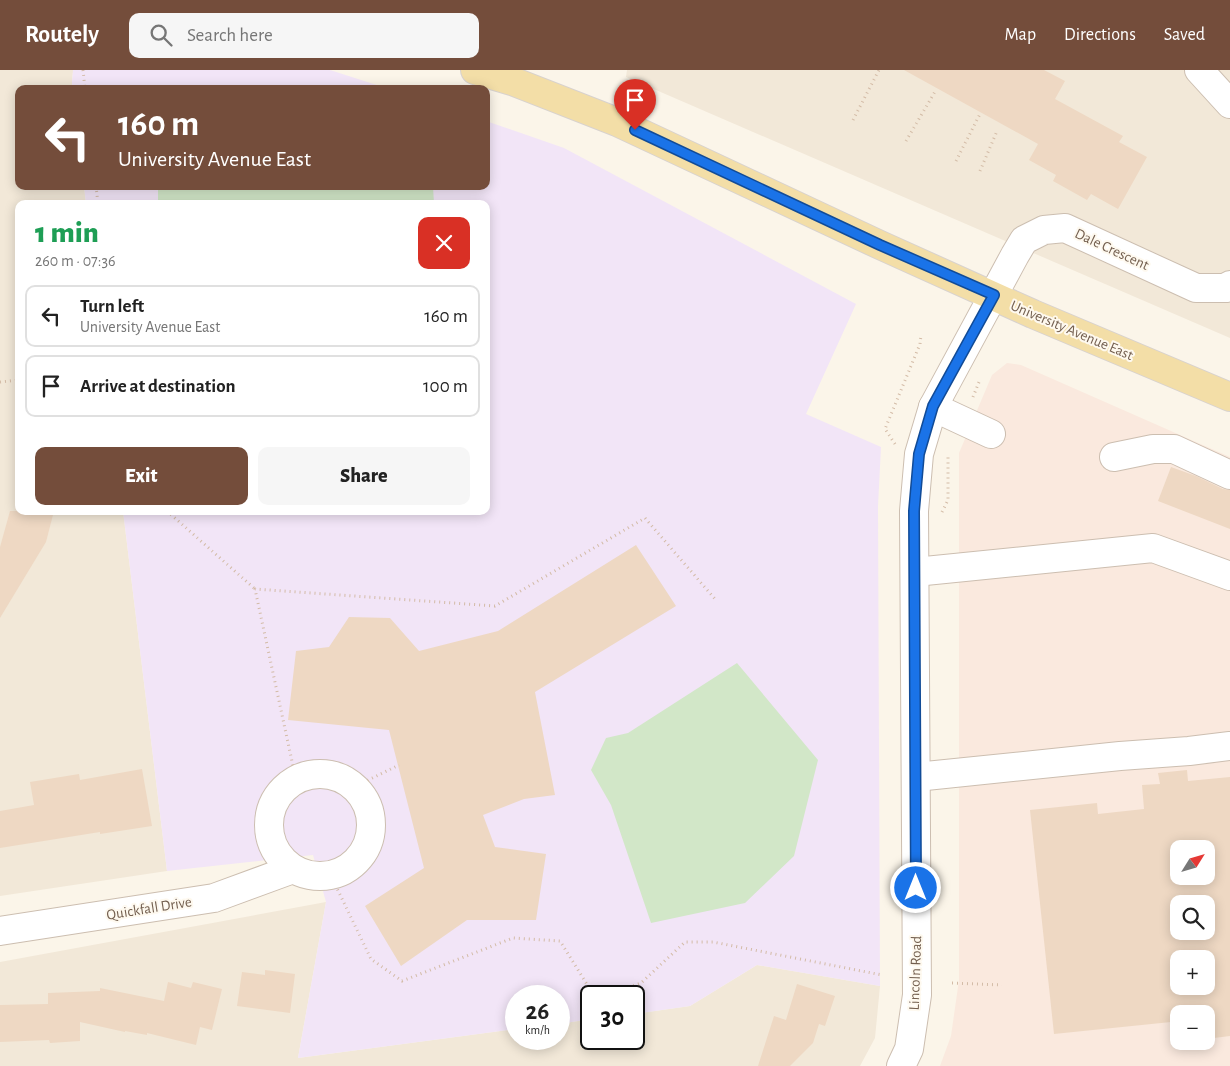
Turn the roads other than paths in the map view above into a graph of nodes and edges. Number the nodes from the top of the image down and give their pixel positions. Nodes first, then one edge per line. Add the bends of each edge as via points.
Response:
1 (475, 70) edge
2 (1199, 70) edge
3 (1230, 104) edge
4 (1230, 284) edge
5 (994, 295) junction
6 (1230, 397) edge
7 (933, 406) junction
8 (991, 434) dead end
9 (1114, 457) dead end
10 (1230, 475) edge
11 (914, 572) junction
12 (1230, 576) edge
13 (1230, 746) edge
14 (916, 777) junction
15 (293, 868) junction
16 (0, 930) edge
17 (902, 1066) edge

1 - 5 main road, University Avenue East via 617,122
2 - 3 street
4 - 5 street, Dale Crescent via 1226,288 1196,288 1065,228 1044,230 1024,240
5 - 6 main road, University Avenue East
5 - 7 street, Lincoln Road
7 - 8 street
7 - 11 street, Lincoln Road via 919,454 914,511
9 - 10 street via 1153,449 1174,449
11 - 12 street via 1153,548
11 - 14 street, Lincoln Road
13 - 14 street
14 - 17 street, Lincoln Road via 917,994 909,1049
15 - 15 street via 275,849 271,836 269,823 277,798 296,780 311,775 326,774 354,786 363,797 372,824 365,851 344,871 331,876 305,874
15 - 16 street, Quickfall Drive via 214,898

